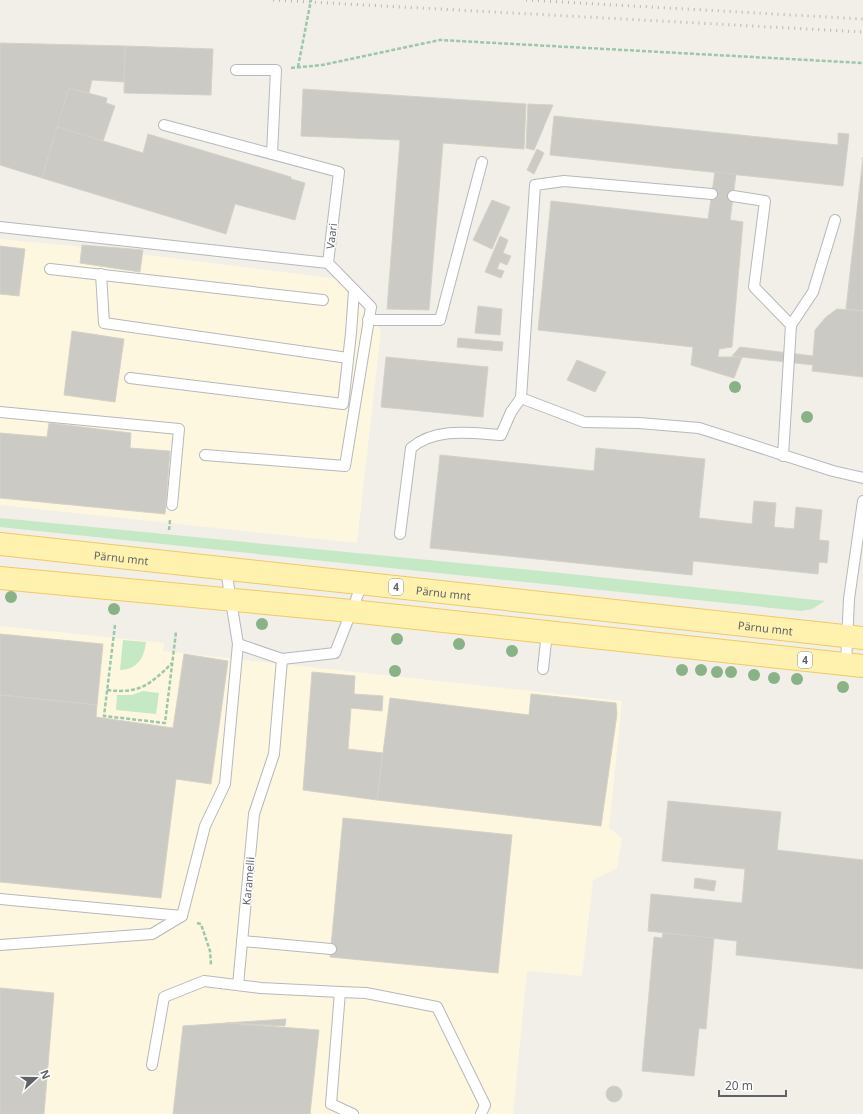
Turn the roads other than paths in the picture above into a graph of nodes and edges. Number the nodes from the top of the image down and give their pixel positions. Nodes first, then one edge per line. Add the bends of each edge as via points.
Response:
1 (236, 70) dead end
2 (164, 125) dead end
3 (272, 154) junction
4 (482, 162) dead end
5 (712, 194) dead end
6 (733, 196) dead end
7 (835, 220) dead end
8 (0, 227) edge
9 (328, 263) junction
10 (50, 269) dead end
11 (101, 274) junction
12 (354, 291) junction
13 (323, 300) dead end
14 (368, 320) junction
15 (791, 325) junction
16 (348, 358) junction
17 (130, 378) dead end
18 (521, 398) junction
19 (0, 412) edge
20 (204, 455) dead end
21 (783, 456) junction
22 (863, 478) edge
23 (863, 501) edge
24 (172, 505) dead end
25 (400, 534) dead end
26 (0, 544) edge
27 (226, 570) junction
28 (0, 578) edge
29 (362, 584) junction
30 (230, 599) junction
31 (351, 611) junction
32 (547, 632) junction
33 (856, 638) edge
34 (238, 644) junction
35 (282, 659) junction
36 (854, 665) edge
37 (543, 669) dead end
38 (0, 899) edge
39 (182, 916) junction
40 (242, 941) junction
41 (0, 945) edge
42 (331, 949) dead end
43 (238, 985) junction
44 (340, 992) junction
45 (152, 1065) dead end
46 (353, 1114) edge
47 (481, 1114) edge

1 - 3 lane via 276,70
2 - 3 lane
3 - 9 lane, Vaari via 338,172
4 - 14 lane via 440,320
5 - 18 lane via 564,181 535,185
6 - 15 lane via 765,201 754,287
7 - 15 lane via 813,292
8 - 9 lane
9 - 12 lane, Vaari
10 - 11 lane
11 - 13 lane
11 - 16 lane via 104,323
12 - 14 lane, Vaari via 371,307
12 - 16 lane
14 - 20 lane via 345,466
15 - 21 lane
16 - 17 lane via 343,404
18 - 21 lane via 584,422 699,428
18 - 25 lane via 511,412 502,435 455,431 418,442 411,448
19 - 24 lane via 179,429
21 - 22 lane
23 - 33 lane via 849,599
26 - 27 main road, Pärnu mnt / 4
27 - 29 main road, Pärnu mnt / 4
27 - 30 lane
28 - 30 main road, 4
29 - 31 lane
29 - 33 main road, Pärnu mnt / 4
30 - 31 main road, 4
30 - 34 lane
31 - 32 main road, 4
31 - 35 lane via 335,653
32 - 36 main road, 4
32 - 37 lane
33 - 36 lane
34 - 35 lane
34 - 39 lane via 225,784 205,826
35 - 40 lane, Karamelli via 274,754 254,814
38 - 39 lane
39 - 41 lane via 152,934
40 - 42 lane
40 - 43 lane, Karamelli
43 - 44 lane
43 - 45 lane via 204,981 164,997
44 - 46 lane via 331,1104
44 - 47 lane via 366,993 437,1007 485,1105

